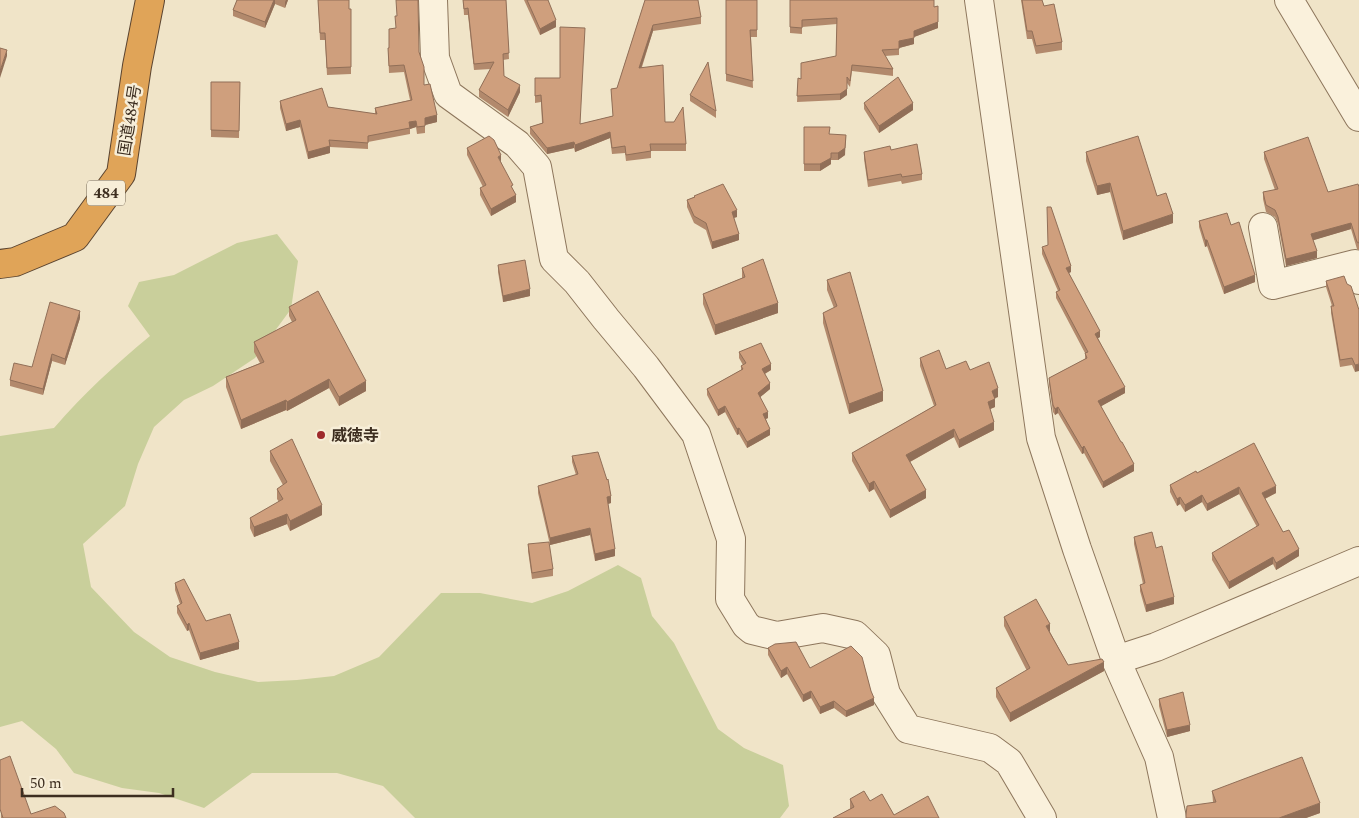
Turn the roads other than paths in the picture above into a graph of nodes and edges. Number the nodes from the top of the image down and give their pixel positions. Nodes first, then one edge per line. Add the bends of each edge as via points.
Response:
1 (150, 0) edge
2 (433, 0) edge
3 (979, 0) edge
4 (1289, 0) edge
5 (1359, 117) edge
6 (1263, 227) dead end
7 (0, 264) edge
8 (1359, 280) edge
9 (1359, 561) edge
10 (1116, 660) junction
11 (1042, 818) edge
12 (1172, 818) edge

1 - 7 highway, 国道484号 / 484 via 121,174 75,237 15,262
2 - 11 street via 435,58 448,94 517,144 537,167 554,259 577,282 646,367 696,434 731,539 730,598 746,625 752,630 777,636 823,628 855,635 876,655 886,694 908,729 990,748 1009,762
3 - 10 street via 1041,438
4 - 5 street
6 - 8 street via 1273,285 1354,264
9 - 10 street via 1156,647
10 - 12 street via 1158,757

